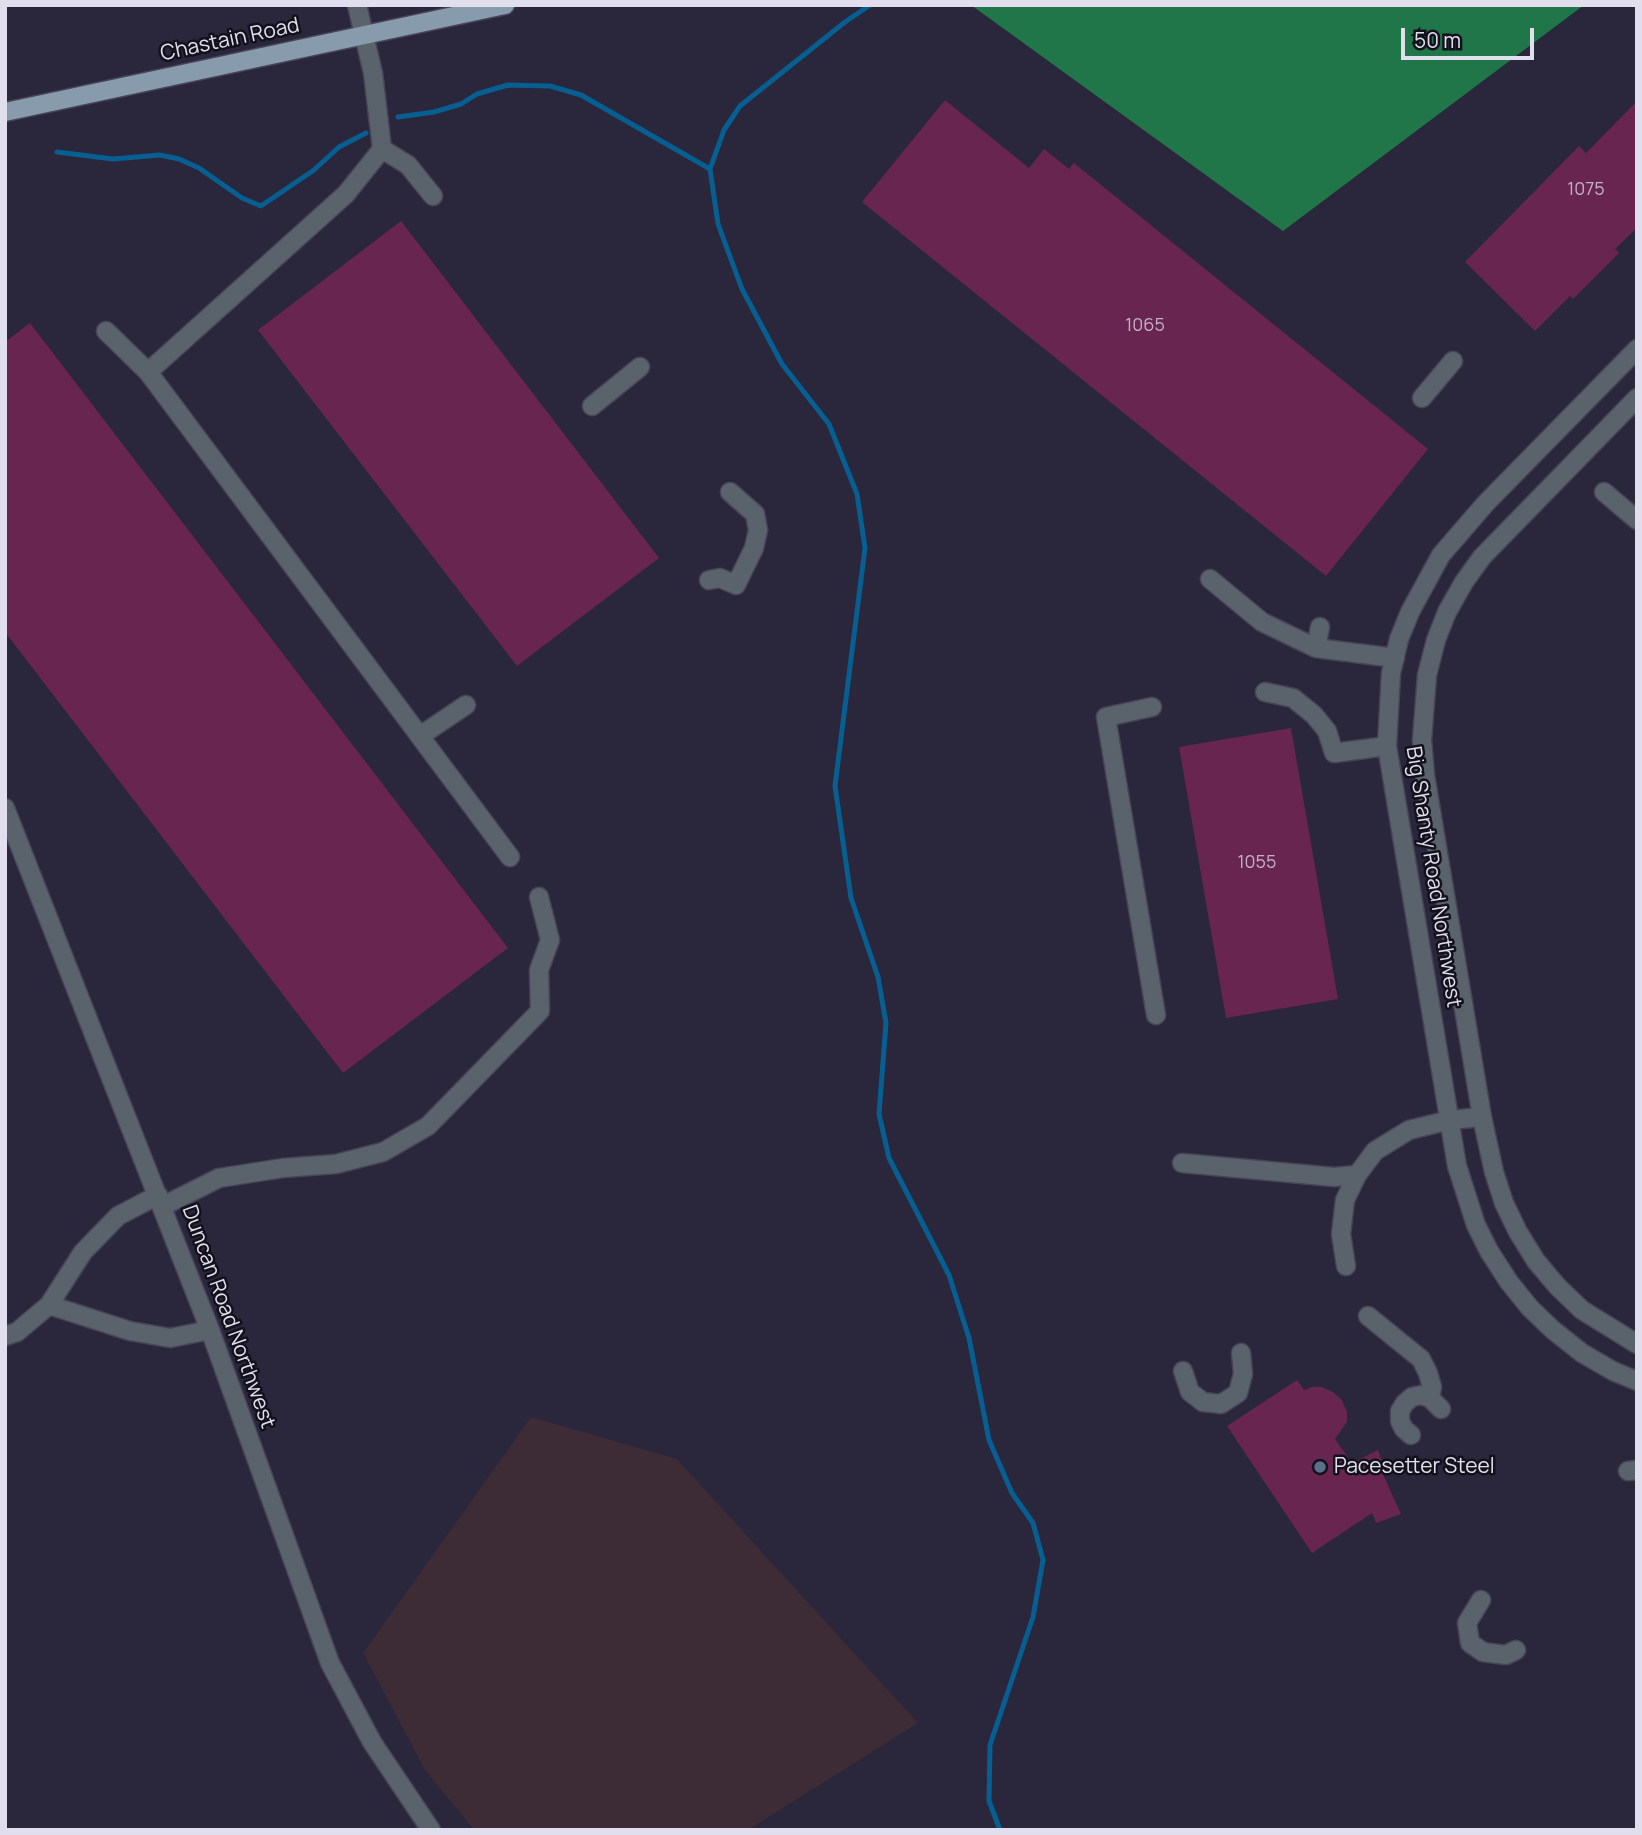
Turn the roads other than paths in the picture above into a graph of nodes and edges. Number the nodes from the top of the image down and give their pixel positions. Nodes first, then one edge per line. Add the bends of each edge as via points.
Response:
1 (356, 5) edge
2 (505, 5) edge
3 (364, 36) junction
4 (5, 112) edge
5 (382, 149) junction
6 (433, 196) dead end
7 (106, 331) dead end
8 (1637, 349) edge
9 (1452, 361) dead end
10 (640, 367) dead end
11 (148, 372) junction
12 (1422, 398) dead end
13 (1637, 398) edge
14 (592, 406) dead end
15 (730, 492) dead end
16 (1604, 492) dead end
17 (1637, 520) edge
18 (1210, 579) dead end
19 (709, 580) dead end
20 (1320, 627) dead end
21 (1317, 648) junction
22 (1395, 659) junction
23 (1265, 692) dead end
24 (466, 705) dead end
25 (1152, 707) dead end
26 (420, 736) junction
27 (1388, 746) junction
28 (5, 808) edge
29 (510, 857) dead end
30 (538, 897) dead end
31 (1156, 1014) dead end
32 (1482, 1117) junction
33 (1450, 1120) junction
34 (1182, 1163) dead end
35 (1357, 1175) junction
36 (160, 1200) junction
37 (1346, 1266) dead end
38 (49, 1305) junction
39 (1368, 1316) dead end
40 (210, 1330) junction
41 (5, 1336) edge
42 (1637, 1344) edge
43 (1241, 1353) dead end
44 (1183, 1371) dead end
45 (1637, 1381) edge
46 (1411, 1435) dead end
47 (1481, 1600) dead end
48 (1516, 1650) dead end
49 (431, 1830) edge

1 - 3 street
2 - 3 main road, Chastain Road
3 - 4 main road, Chastain Road
3 - 5 street
5 - 6 street via 408,165
5 - 11 street via 346,194
7 - 11 street
8 - 22 street, Big Shanty Road Northwest via 1441,555 1410,612
9 - 12 street
10 - 14 street
11 - 26 street
13 - 32 street, Big Shanty Road Northwest via 1482,557 1447,612 1427,675 1422,740 1425,775
15 - 19 street via 755,514 756,539 736,585 720,578
16 - 17 street
18 - 21 street via 1262,622
20 - 21 street
21 - 22 street
22 - 27 street, Big Shanty Road Northwest
23 - 27 street via 1293,698 1314,715 1327,731 1334,753
24 - 26 street
25 - 31 street via 1106,717
26 - 29 street
27 - 33 street, Big Shanty Road Northwest
28 - 36 street, Duncan Road Northwest
30 - 36 street via 550,940 540,970 540,1011 428,1126 383,1152 336,1164 219,1178
32 - 33 street
32 - 42 street, Big Shanty Road Northwest via 1504,1203 1536,1261 1581,1310
33 - 35 street via 1397,1135 1375,1151
33 - 45 street, Big Shanty Road Northwest via 1465,1197 1489,1251 1509,1282 1530,1308 1582,1353
34 - 35 street via 1335,1177
35 - 37 street via 1342,1216
36 - 38 street via 118,1216 83,1251
36 - 40 street, Duncan Road Northwest
38 - 40 street via 130,1331 170,1338
38 - 41 street via 18,1332
39 - 46 street via 1421,1359 1428,1373 1435,1404 1421,1395 1412,1397 1400,1411 1404,1429
40 - 49 street, Duncan Road Northwest via 330,1663 372,1742
43 - 44 street via 1243,1374 1238,1393 1221,1404 1203,1402 1190,1392
47 - 48 street via 1467,1623 1470,1643 1483,1652 1506,1655

